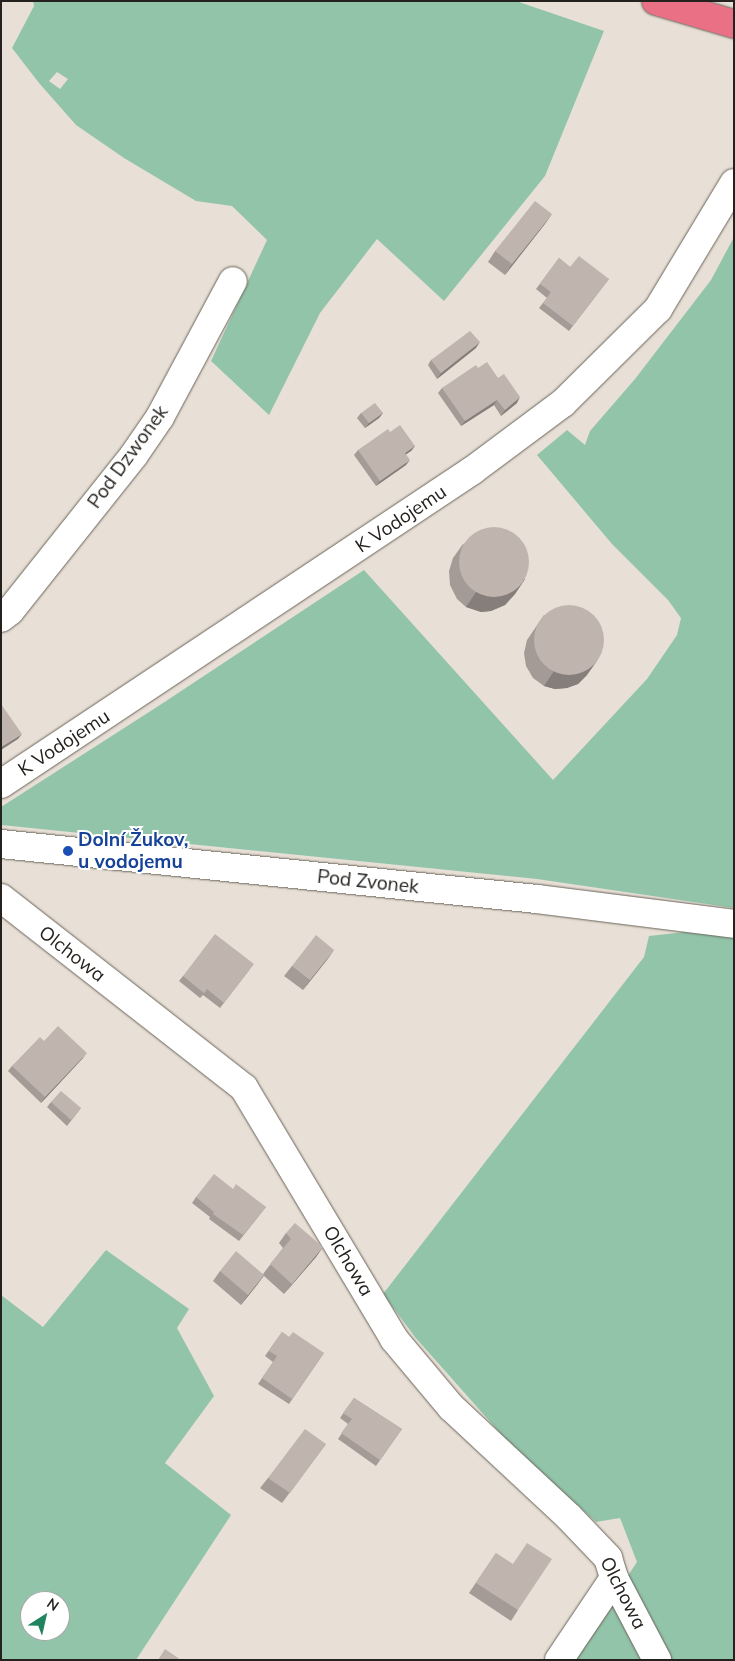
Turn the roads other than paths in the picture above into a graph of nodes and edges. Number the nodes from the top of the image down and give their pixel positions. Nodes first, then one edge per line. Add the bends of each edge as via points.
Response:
1 (656, 1) edge
2 (734, 24) edge
3 (734, 183) edge
4 (233, 281) dead end
5 (1, 618) edge
6 (1, 784) edge
7 (1, 844) edge
8 (1, 898) edge
9 (734, 924) edge
10 (614, 1578) junction
11 (560, 1660) edge
12 (657, 1660) edge

1 - 2 highway
3 - 6 street, K Vodojemu via 658,309 562,403 473,470
4 - 5 street, Pod Dzwonek via 145,440 10,611
7 - 9 street, Pod Zvonek via 537,899
8 - 10 street, Olchowa via 244,1088 394,1339 452,1407 608,1558
10 - 11 street
10 - 12 street, Olchowa

